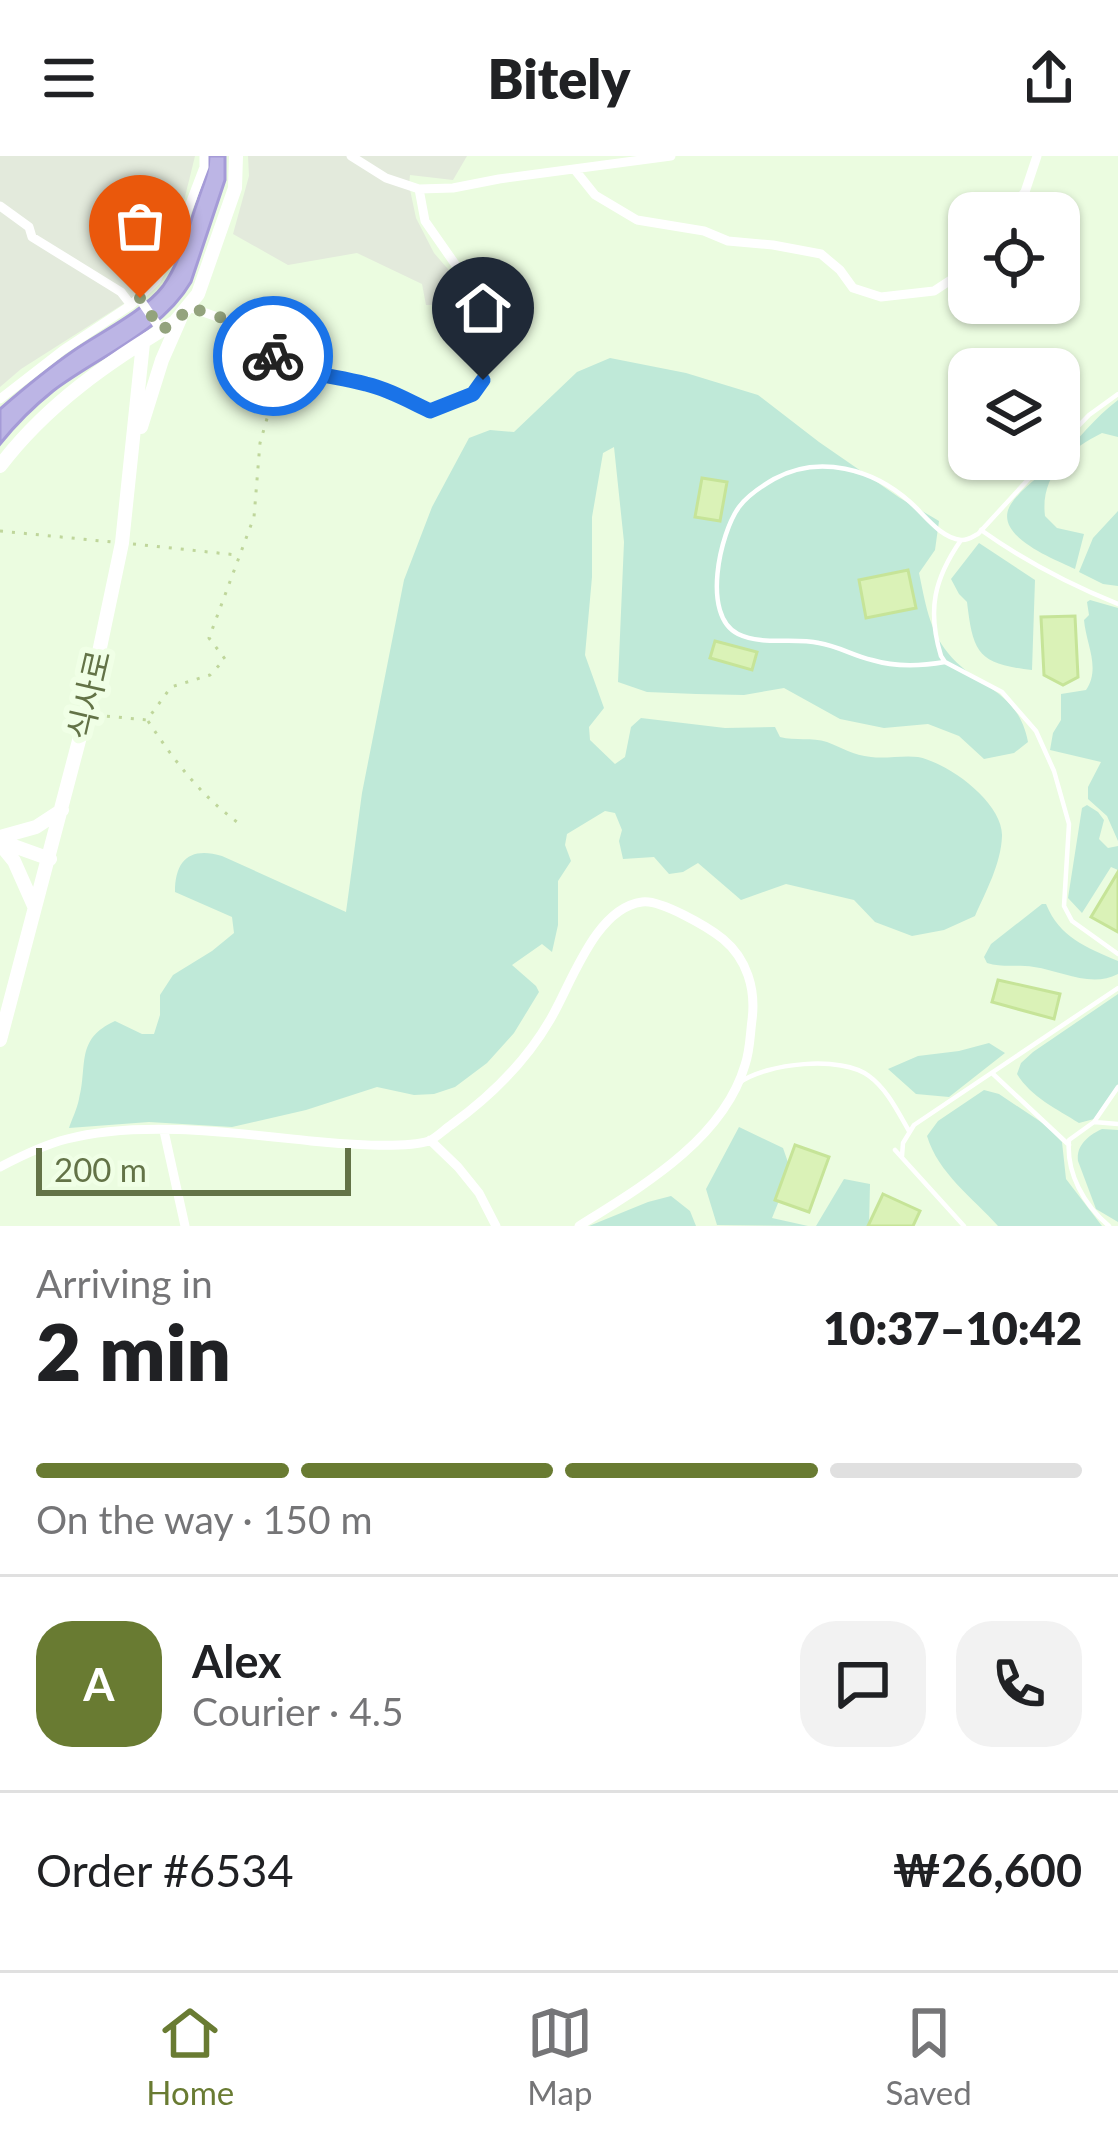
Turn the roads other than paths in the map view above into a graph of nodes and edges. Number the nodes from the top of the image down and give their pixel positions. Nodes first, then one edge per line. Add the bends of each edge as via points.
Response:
1 (204, 156) edge
2 (236, 156) edge
3 (351, 156) edge
4 (671, 156) edge
5 (1037, 156) edge
6 (575, 170) junction
7 (419, 188) junction
8 (1025, 192) edge
9 (0, 206) edge
10 (948, 282) edge
11 (137, 302) junction
12 (185, 312) junction
13 (160, 329) junction
14 (142, 343) junction
15 (1118, 394) edge
16 (0, 400) edge
17 (1080, 425) edge
18 (134, 436) junction
19 (0, 466) edge
20 (1027, 480) edge
21 (981, 530) junction
22 (961, 540) junction
23 (1118, 604) edge
24 (945, 662) junction
25 (62, 811) junction
26 (0, 841) edge
27 (50, 859) junction
28 (34, 906) junction
29 (1118, 954) edge
30 (1118, 988) edge
31 (0, 1040) edge
32 (992, 1073) junction
33 (738, 1084) junction
34 (1118, 1087) edge
35 (1094, 1122) junction
36 (1118, 1124) edge
37 (164, 1131) junction
38 (909, 1131) junction
39 (430, 1140) junction
40 (1069, 1145) junction
41 (895, 1150) dead end
42 (902, 1156) junction
43 (0, 1167) edge
44 (185, 1226) edge
45 (496, 1226) edge
46 (579, 1226) edge
47 (964, 1226) edge
48 (1109, 1226) edge

1 - 11 street via 175,243
2 - 12 street via 235,188
3 - 7 street
4 - 6 street
5 - 8 street
6 - 7 street
6 - 10 street via 596,195 637,220 820,254 853,289 881,297
7 - 12 street via 425,221 469,284 477,313 483,380 473,394 430,411 367,384 296,369 238,323
9 - 11 street via 32,237
11 - 13 street
11 - 16 street
12 - 13 street
12 - 18 street
13 - 14 street
14 - 18 street, 식사로
14 - 19 street via 52,407
15 - 17 lane
18 - 25 street, 식사로 via 122,543
20 - 21 lane
21 - 22 lane
21 - 23 lane
22 - 24 lane via 934,600
22 - 24 lane via 877,480 814,464 776,478 740,505 721,548 717,603 737,634 819,643 885,663
24 - 29 lane via 1002,692 1036,731 1069,824 1064,906
25 - 26 street
25 - 27 street, 식사로
26 - 27 street
26 - 28 street
27 - 28 street, 식사로
28 - 31 street, 식사로
30 - 32 lane
32 - 38 lane
32 - 40 lane
33 - 38 lane via 790,1066 860,1070 880,1085
33 - 39 street via 753,1014 743,961 718,934 665,906 637,902 606,923 551,1019 501,1085
33 - 46 street via 677,1158
34 - 35 lane
35 - 36 lane
35 - 40 lane
37 - 39 street via 383,1145
37 - 43 street via 70,1138
37 - 44 street
38 - 42 lane
39 - 45 street via 479,1192
40 - 48 lane via 1082,1196
41 - 42 lane
42 - 47 lane

